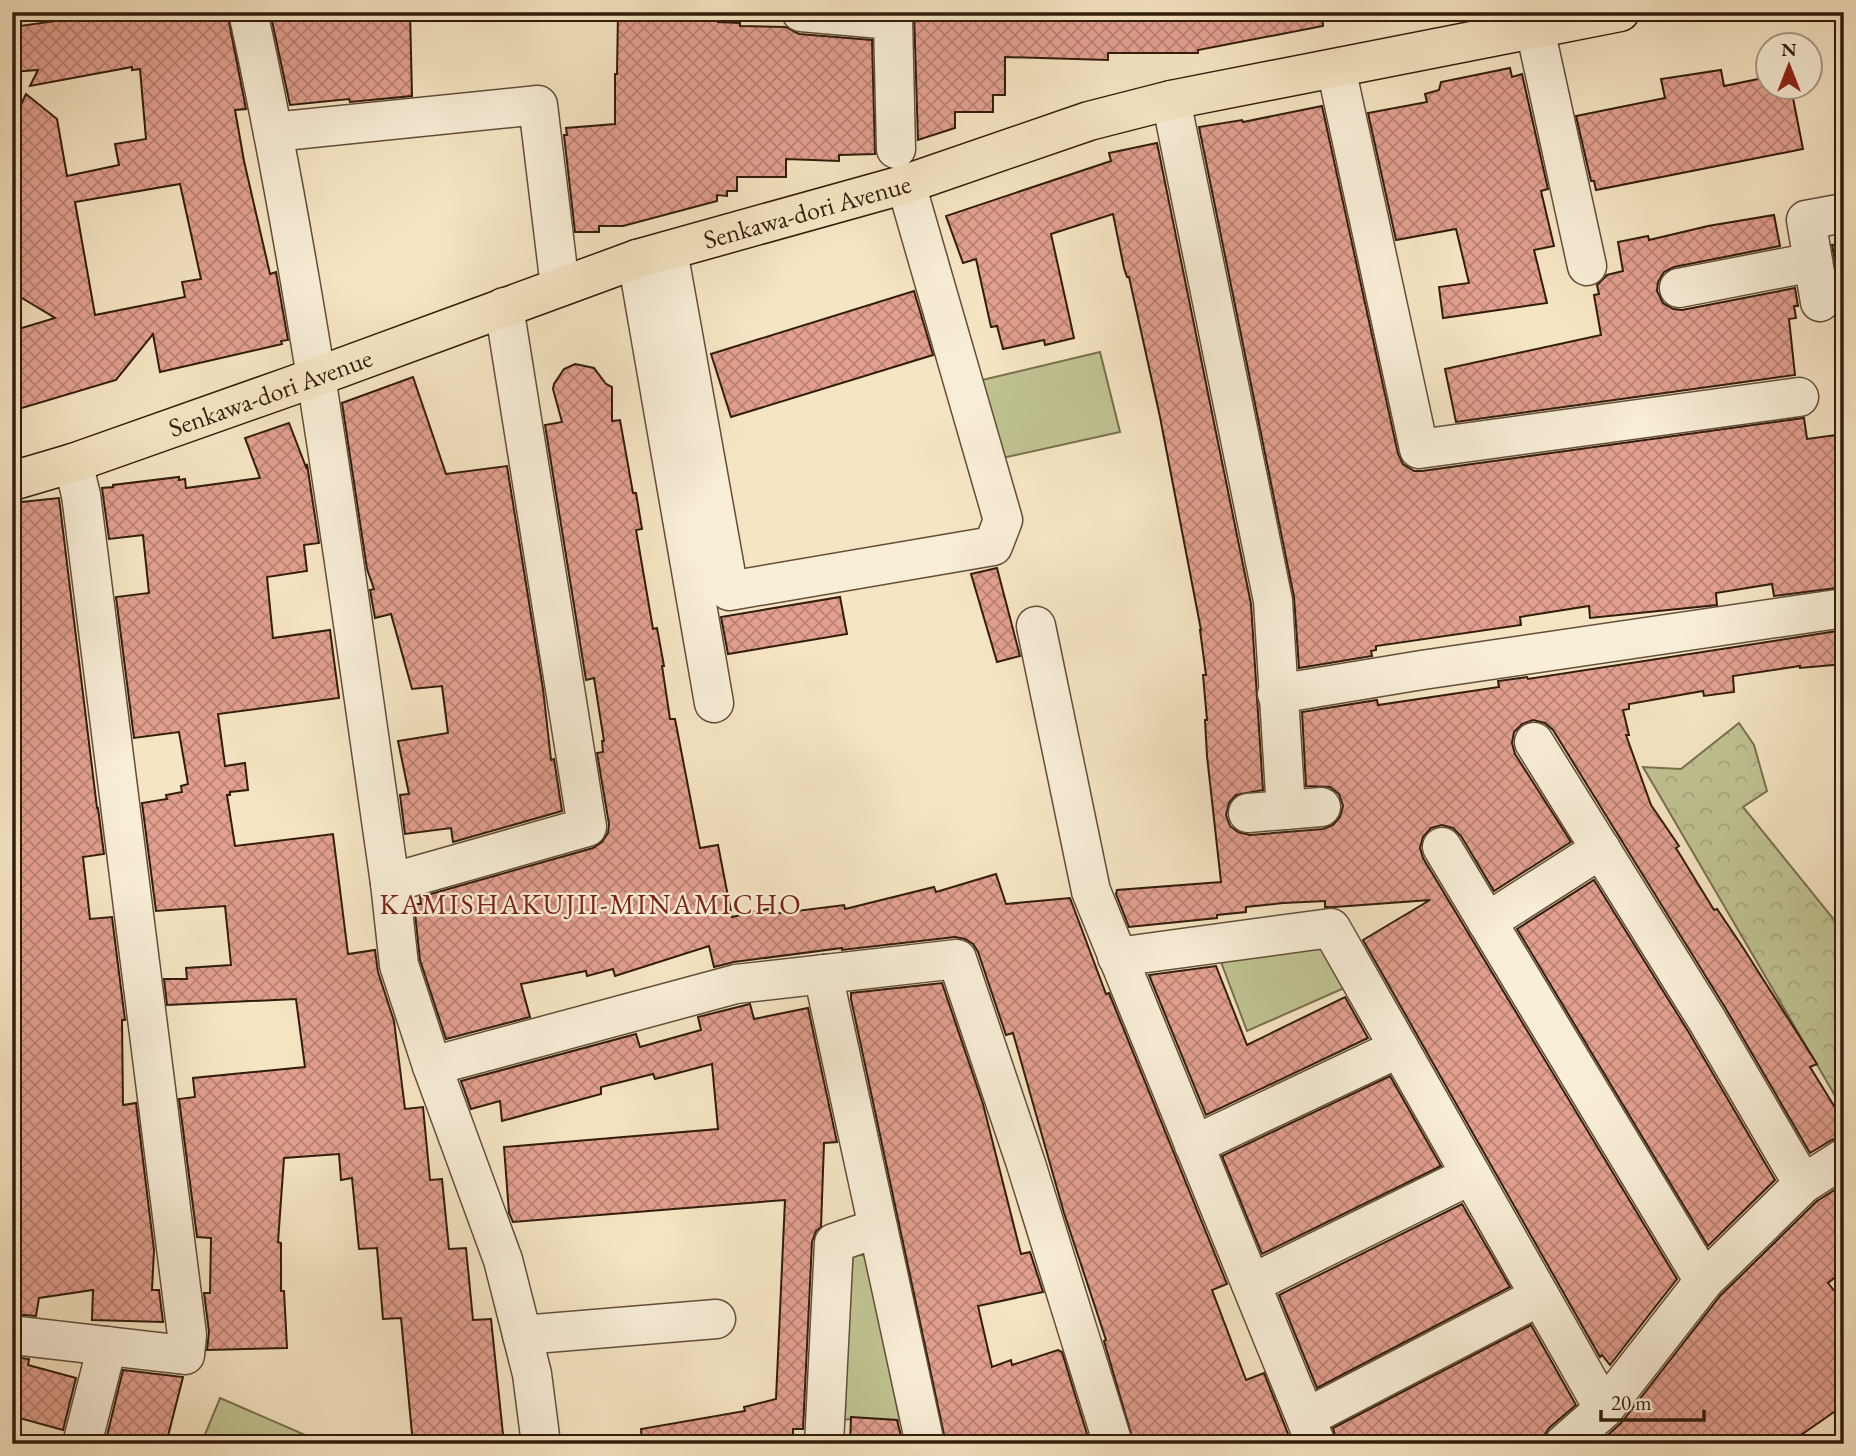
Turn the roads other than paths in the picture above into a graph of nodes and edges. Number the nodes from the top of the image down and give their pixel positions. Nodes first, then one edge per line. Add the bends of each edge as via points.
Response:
1 (248, 12) edge
2 (801, 12) edge
3 (1620, 12) edge
4 (1535, 29) junction
5 (1336, 68) junction
6 (1171, 100) junction
7 (273, 132) junction
8 (901, 167) junction
9 (1844, 213) edge
10 (653, 255) junction
11 (1813, 262) junction
12 (1587, 266) dead end
13 (560, 287) junction
14 (1679, 288) dead end
15 (1820, 302) dead end
16 (504, 307) junction
17 (317, 377) junction
18 (1799, 397) dead end
19 (73, 463) junction
20 (12, 481) edge
21 (1844, 608) edge
22 (1036, 626) dead end
23 (1277, 695) junction
24 (713, 703) dead end
25 (1534, 742) dead end
26 (1248, 813) dead end
27 (1441, 847) dead end
28 (1601, 849) junction
29 (390, 883) junction
30 (1487, 922) junction
31 (1117, 957) junction
32 (823, 974) junction
33 (1399, 1048) junction
34 (432, 1066) junction
35 (1194, 1145) junction
36 (1844, 1158) edge
37 (1471, 1175) junction
38 (1803, 1184) junction
39 (878, 1228) junction
40 (1703, 1281) junction
41 (1251, 1284) junction
42 (1540, 1296) junction
43 (716, 1319) dead end
44 (12, 1335) edge
45 (522, 1335) junction
46 (107, 1346) junction
47 (1604, 1409) junction
48 (1311, 1431) edge
49 (82, 1444) edge
50 (541, 1444) edge
51 (824, 1444) edge
52 (925, 1444) edge
53 (1113, 1444) edge
54 (1564, 1444) edge

1 - 7 street
2 - 8 street via 893,20
3 - 4 main road, Senkawa-dori Avenue
4 - 5 main road, Senkawa-dori Avenue
4 - 12 street
5 - 6 main road, Senkawa-dori Avenue
5 - 18 street via 1419,449
6 - 8 main road, Senkawa-dori Avenue
6 - 23 street via 1272,601
7 - 13 street via 538,105
7 - 17 street
8 - 10 main road, Senkawa-dori Avenue
8 - 10 street via 1003,520 993,546 729,591
9 - 11 street via 1806,220
10 - 13 main road, Senkawa-dori Avenue
10 - 24 street
11 - 14 street
11 - 15 street
13 - 16 main road, Senkawa-dori Avenue
16 - 17 main road, Senkawa-dori Avenue
16 - 29 street via 587,827
17 - 19 main road, Senkawa-dori Avenue
17 - 29 street
19 - 20 main road, Senkawa-dori Avenue
19 - 46 street via 81,495 187,1335 185,1355
21 - 23 street
22 - 31 street via 1091,891
23 - 26 street via 1303,808
25 - 28 street
27 - 30 street
28 - 30 street
28 - 38 street
29 - 34 street via 399,965
30 - 40 street
31 - 33 street via 1331,928
31 - 35 street
32 - 34 street via 736,984
32 - 39 street
32 - 53 street via 957,959
33 - 35 street
33 - 37 street
34 - 45 street via 503,1260
35 - 41 street
36 - 38 street
37 - 41 street
37 - 42 street
38 - 40 street
39 - 51 street via 834,1242
39 - 52 street
40 - 47 street
41 - 48 street
42 - 47 street
42 - 48 street
43 - 45 street
44 - 46 street
45 - 50 street
46 - 49 street
47 - 54 street

